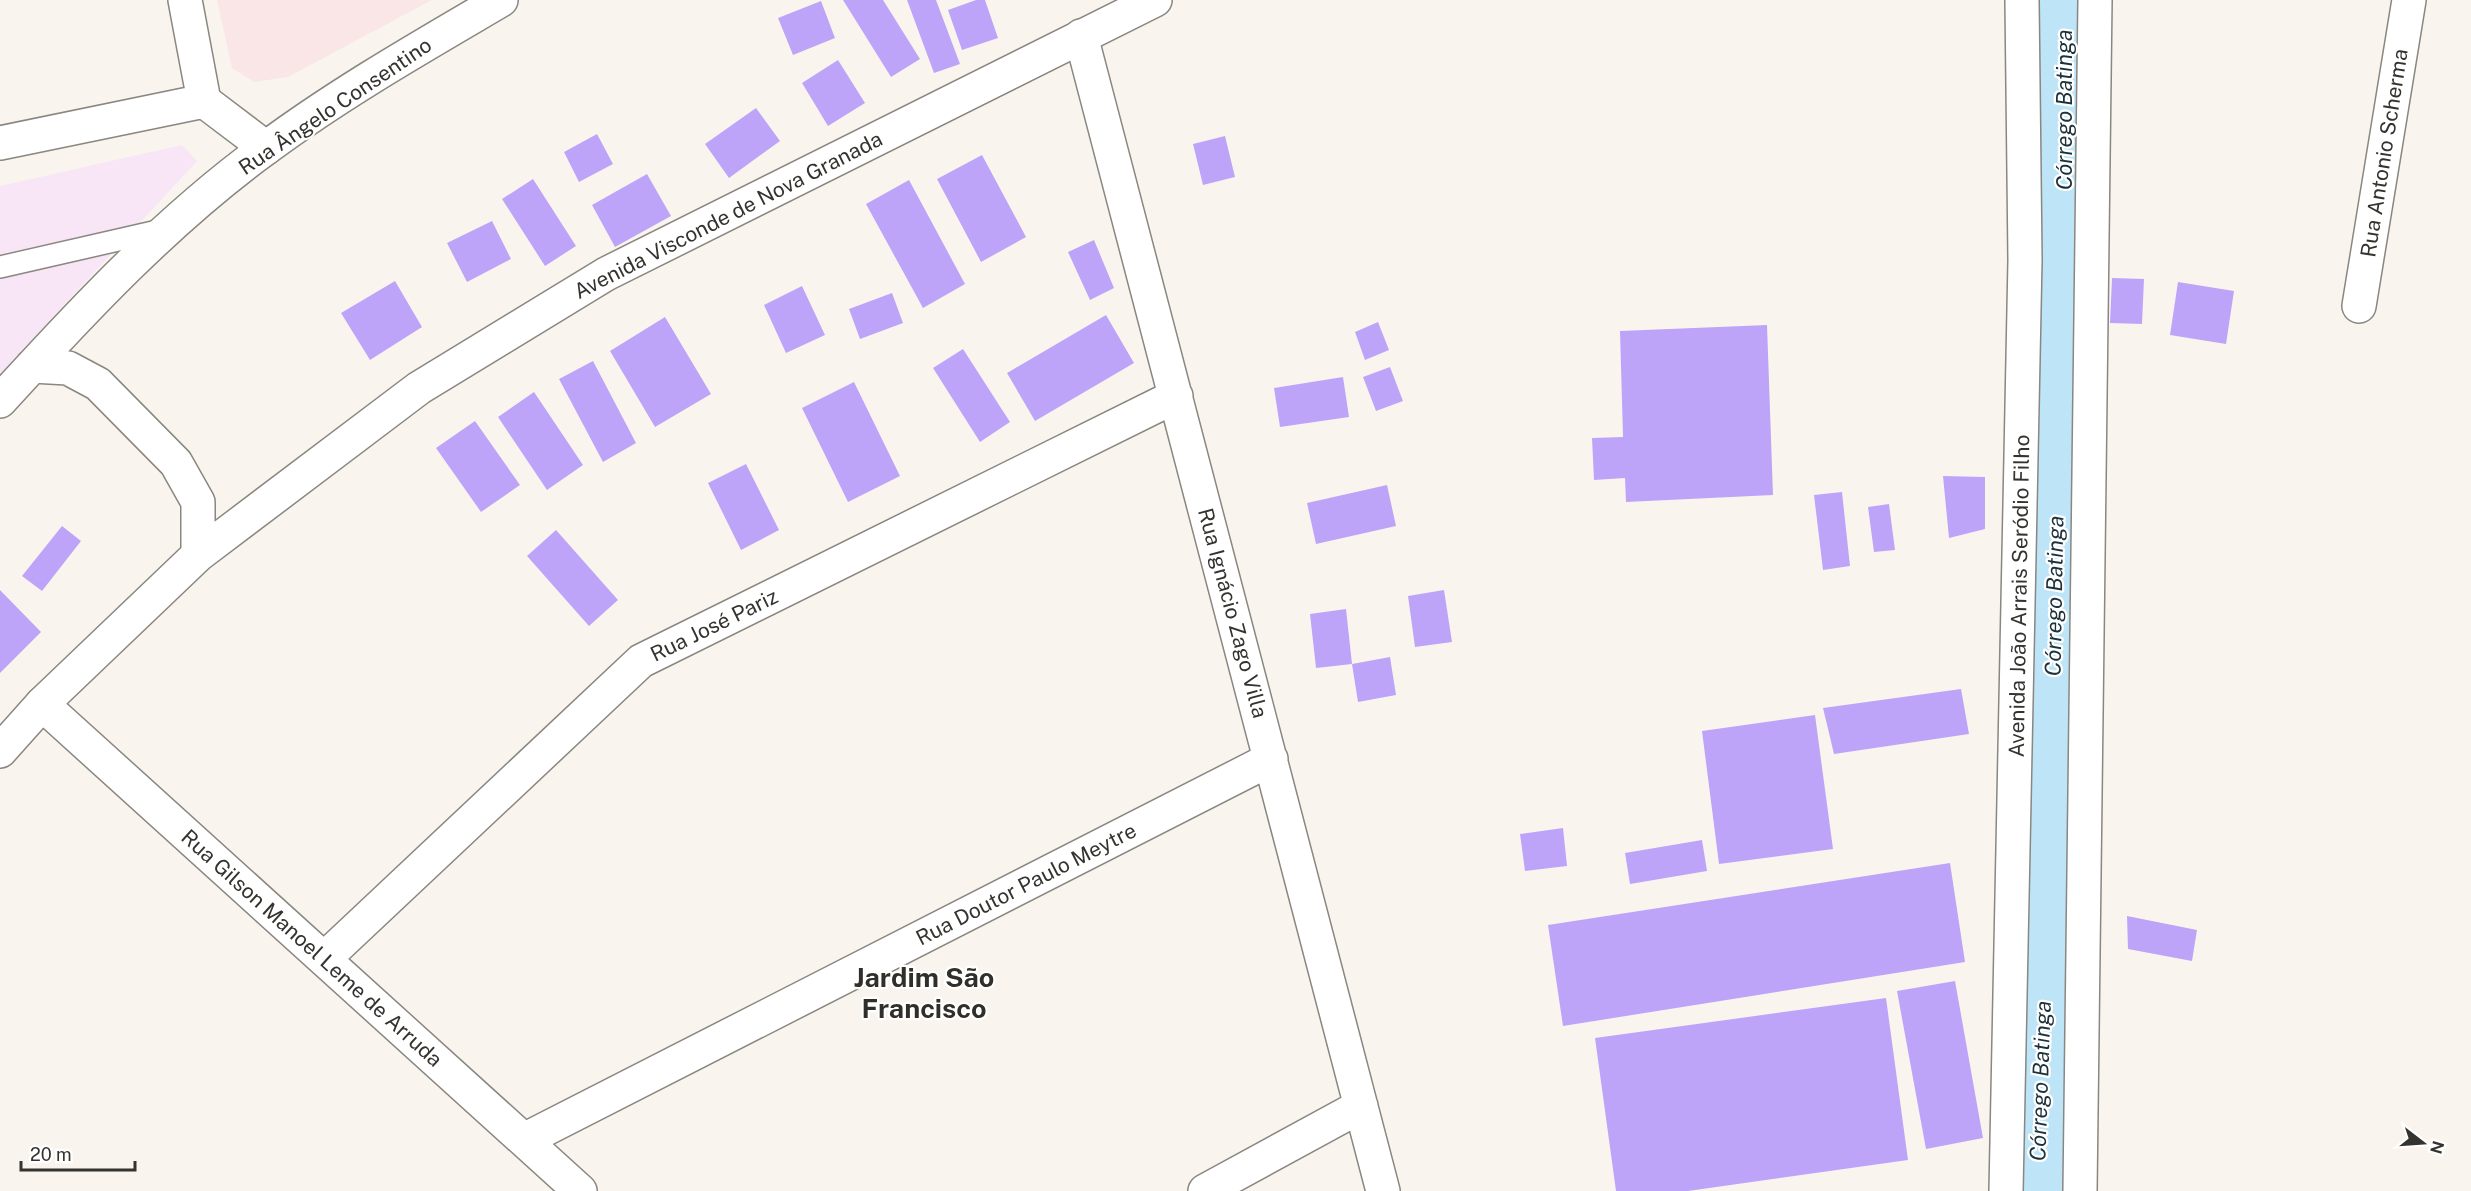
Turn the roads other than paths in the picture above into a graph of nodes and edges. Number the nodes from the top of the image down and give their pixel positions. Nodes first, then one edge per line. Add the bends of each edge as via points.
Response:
1 (185, 0) edge
2 (501, 0) edge
3 (1155, 0) edge
4 (2022, 0) edge
5 (2095, 0) edge
6 (2409, 0) edge
7 (1081, 36) junction
8 (204, 101) junction
9 (0, 143) edge
10 (266, 148) junction
11 (165, 229) junction
12 (0, 267) edge
13 (2359, 306) dead end
14 (32, 366) junction
15 (1176, 396) junction
16 (0, 401) edge
17 (198, 555) junction
18 (42, 704) junction
19 (0, 751) edge
20 (1271, 759) junction
21 (324, 959) junction
22 (1361, 1106) junction
23 (524, 1140) junction
24 (580, 1191) edge
25 (1205, 1191) edge
26 (1383, 1191) edge
27 (2006, 1191) edge
28 (2080, 1191) edge

1 - 8 main road
2 - 10 main road, Rua Ângelo Consentino via 384,69
3 - 7 main road, Avenida Visconde de Nova Granada
4 - 27 main road, Avenida João Arrais Seródio Filho via 2025,260
5 - 28 main road
6 - 13 main road, Rua Antonio Scherma
7 - 15 main road, Rua Ignácio Zago Villa
7 - 17 main road, Avenida Visconde de Nova Granada via 606,274 419,388
8 - 9 main road
8 - 10 main road
10 - 11 main road, Rua Ângelo Consentino
11 - 12 lane
11 - 14 main road, Rua Ângelo Consentino
14 - 16 main road, Rua Ângelo Consentino
14 - 17 main road via 69,368 98,384 176,463 198,502
15 - 20 main road, Rua Ignácio Zago Villa
15 - 21 main road, Rua José Pariz via 641,661
17 - 18 main road, Avenida Visconde de Nova Granada
18 - 19 main road, Avenida Visconde de Nova Granada
18 - 21 main road, Rua Gilson Manoel Leme de Arruda
20 - 22 main road, Rua Ignácio Zago Villa
20 - 23 main road, Rua Doutor Paulo Meytre
21 - 23 main road, Rua Gilson Manoel Leme de Arruda
22 - 25 main road
22 - 26 main road, Rua Ignácio Zago Villa
23 - 24 main road, Rua Gilson Manoel Leme de Arruda

